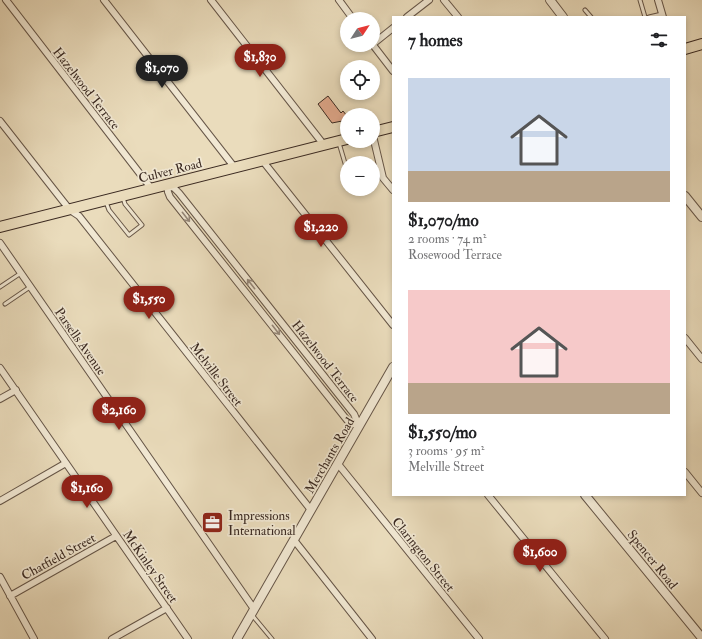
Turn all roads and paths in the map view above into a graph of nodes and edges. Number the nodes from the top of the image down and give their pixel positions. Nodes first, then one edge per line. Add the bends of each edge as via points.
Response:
1 (6, 0) edge
2 (104, 0) edge
3 (211, 0) edge
4 (339, 0) edge
5 (429, 0) edge
6 (444, 0) edge
7 (550, 0) edge
8 (640, 0) edge
9 (658, 0) edge
10 (586, 10) dead end
11 (348, 12) edge
12 (408, 16) edge
13 (457, 16) edge
14 (562, 16) edge
15 (589, 16) edge
16 (645, 16) edge
17 (662, 16) edge
18 (392, 29) edge
19 (380, 38) edge
20 (702, 44) edge
21 (686, 49) edge
22 (379, 52) edge
23 (392, 69) edge
24 (0, 121) edge
25 (392, 127) edge
26 (380, 130) edge
27 (340, 141) edge
28 (324, 145) junction
29 (376, 148) edge
30 (262, 160) junction
31 (235, 168) junction
32 (167, 184) junction
33 (151, 188) junction
34 (392, 189) edge
35 (122, 196) junction
36 (686, 197) edge
37 (106, 201) junction
38 (70, 210) junction
39 (702, 217) edge
40 (0, 227) edge
41 (0, 243) edge
42 (21, 273) junction
43 (0, 287) edge
44 (30, 287) junction
45 (5, 304) dead end
46 (274, 312) junction
47 (267, 318) junction
48 (392, 324) edge
49 (686, 339) edge
50 (702, 359) edge
51 (0, 368) edge
52 (392, 372) edge
53 (16, 390) junction
54 (0, 399) edge
55 (359, 426) junction
56 (66, 463) junction
57 (338, 464) junction
58 (686, 473) edge
59 (702, 493) edge
60 (489, 496) edge
61 (586, 496) edge
62 (0, 501) edge
63 (311, 510) junction
64 (116, 536) junction
65 (294, 540) junction
66 (0, 578) edge
67 (10, 596) junction
68 (167, 608) junction
69 (253, 611) junction
70 (702, 638) edge
71 (34, 639) edge
72 (112, 639) edge
73 (188, 639) edge
74 (237, 639) edge
75 (272, 639) edge
76 (372, 639) edge
77 (479, 639) edge
78 (605, 639) edge

1 - 33 street, Hazelwood Terrace
2 - 31 street
3 - 28 street
4 - 11 street
5 - 12 street
6 - 13 street
7 - 14 street
8 - 16 lane
9 - 17 street
10 - 15 lane
18 - 19 street
20 - 21 main road
22 - 23 street
24 - 38 street, Melville Street
25 - 26 main road
27 - 28 main road, Culver Road
28 - 30 main road, Culver Road
29 - 34 street via 383,178
30 - 31 main road, Culver Road
30 - 48 street
31 - 32 main road, Culver Road
32 - 33 main road, Culver Road
46 -> 32 street, Hazelwood Terrace via 179,193
32 -> 47 street, Hazelwood Terrace via 170,197
33 - 35 main road, Culver Road
35 - 37 main road, Culver Road
35 - 37 lane via 125,204 142,225 129,235 109,210
36 - 39 street
37 - 38 main road, Culver Road
38 - 40 main road, Culver Road
38 - 63 street, Melville Street via 79,216
41 - 42 street, Parsells Avenue
42 - 43 lane
42 - 44 street, Parsells Avenue
44 - 45 lane
44 - 69 street, Parsells Avenue
46 - 47 lane
46 - 55 street, Hazelwood Terrace via 354,414
47 -> 55 street, Hazelwood Terrace via 348,420
49 - 50 street
51 - 53 street, McKinley Street
52 - 55 street, Merchants Road
53 - 54 street
53 - 56 street, McKinley Street
55 - 57 street, Merchants Road
56 - 62 street
56 - 64 street, McKinley Street
57 - 63 street, Merchants Road
57 - 77 street, Clarington Street
58 - 59 street
60 - 78 street
61 - 70 street, Spencer Road
63 - 65 street, Merchants Road
64 - 67 street, Chatfield Street
64 - 68 street, McKinley Street
65 - 69 street, Merchants Road
65 - 76 street
66 - 67 street
67 - 71 street
68 - 72 street
68 - 73 street, McKinley Street
69 - 74 street, Merchants Road
69 - 75 lane

